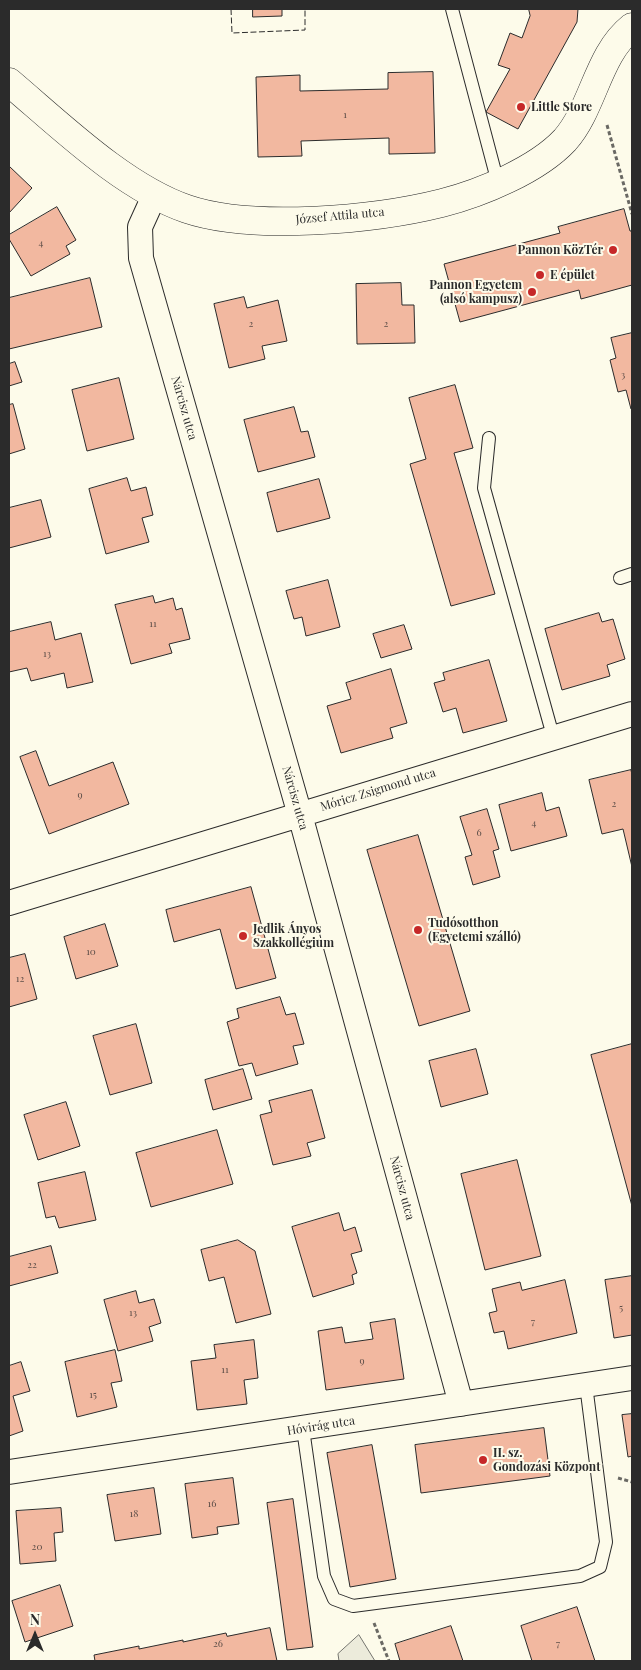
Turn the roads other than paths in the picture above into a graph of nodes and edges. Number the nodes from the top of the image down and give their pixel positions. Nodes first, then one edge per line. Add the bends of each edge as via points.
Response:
1 (452, 9) edge
2 (632, 27) edge
3 (9, 82) edge
4 (498, 183) junction
5 (155, 194) junction
6 (489, 438) dead end
7 (632, 714) edge
8 (553, 736) junction
9 (299, 813) junction
10 (9, 903) edge
11 (632, 1378) edge
12 (586, 1385) junction
13 (461, 1404) junction
14 (303, 1429) junction
15 (9, 1472) edge

1 - 4 lane
2 - 4 street, József Attila utca via 622,35 612,51 565,140 539,160
3 - 5 street, József Attila utca via 96,155
4 - 5 street, József Attila utca via 441,203 376,214 316,219 227,218 186,209
5 - 9 street, Nárcisz utca via 140,226 141,258
6 - 8 lane via 484,488
7 - 8 street, Móricz Zsigmond utca
8 - 9 street, Móricz Zsigmond utca
9 - 10 street, Móricz Zsigmond utca
9 - 13 street, Nárcisz utca
11 - 12 street, Hóvirág utca
12 - 13 street, Hóvirág utca
12 - 14 lane via 606,1542 600,1567 580,1576 353,1606 334,1599 324,1576
13 - 14 street, Hóvirág utca
14 - 15 street, Hóvirág utca

